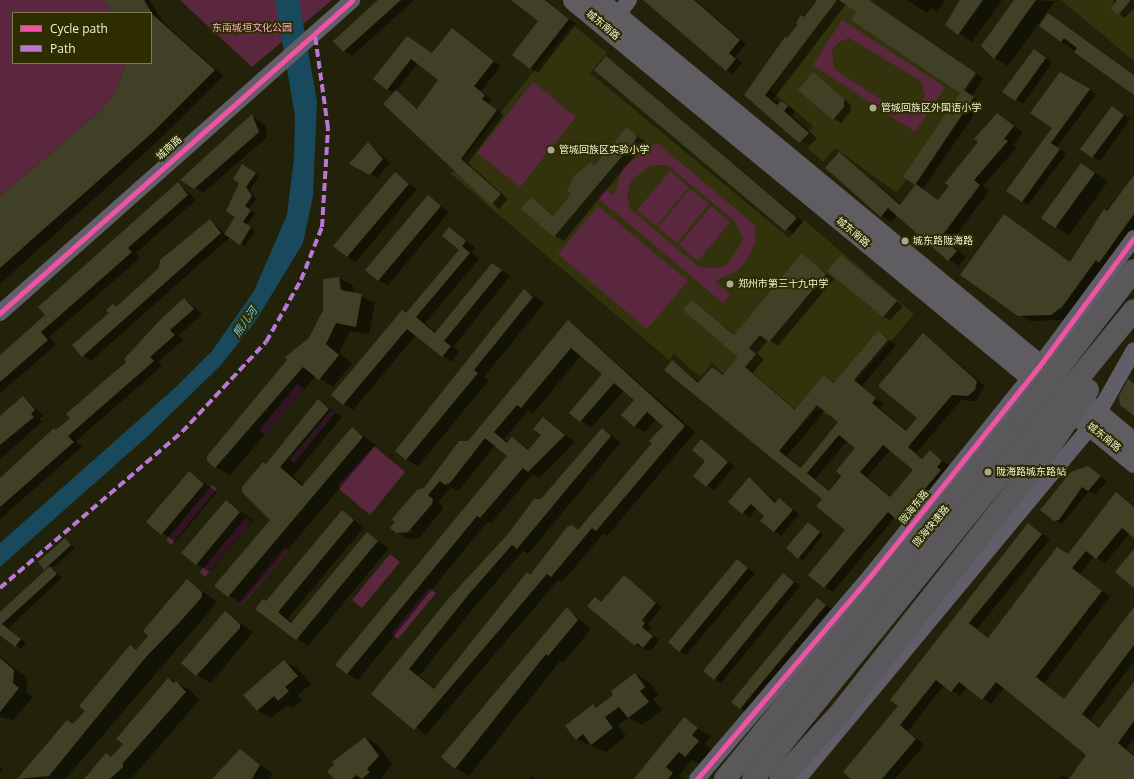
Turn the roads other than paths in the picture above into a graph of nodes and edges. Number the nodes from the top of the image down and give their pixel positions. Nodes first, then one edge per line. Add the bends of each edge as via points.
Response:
1 (352, 0) edge
2 (574, 0) edge
3 (598, 0) edge
4 (623, 8) edge
5 (1134, 238) edge
6 (1134, 270) edge
7 (1134, 310) edge
8 (0, 313) edge
9 (1134, 324) edge
10 (1134, 350) edge
11 (1034, 371) junction
12 (1094, 419) junction
13 (1134, 443) edge
14 (1134, 462) edge
15 (697, 779) edge
16 (725, 779) edge
17 (753, 779) edge
18 (780, 779) edge
19 (798, 779) edge

1 - 8 street, 城南路
2 - 11 main road, 城东南路
3 - 4 main road, 城东南路
4 - 11 main road, 城东南路
5 - 11 street, 陇海东路
6 - 16 highway, 陇海快速路, bridge via 1019,419
7 - 17 highway, 陇海快速路, bridge
9 - 18 highway, bridge via 1046,452 840,713
10 - 12 street
11 - 12 main road, 城东南路
11 - 15 street, 陇海东路 via 872,574
12 - 13 main road, 城东南路
12 - 14 main road, 城东南路
12 - 19 street

